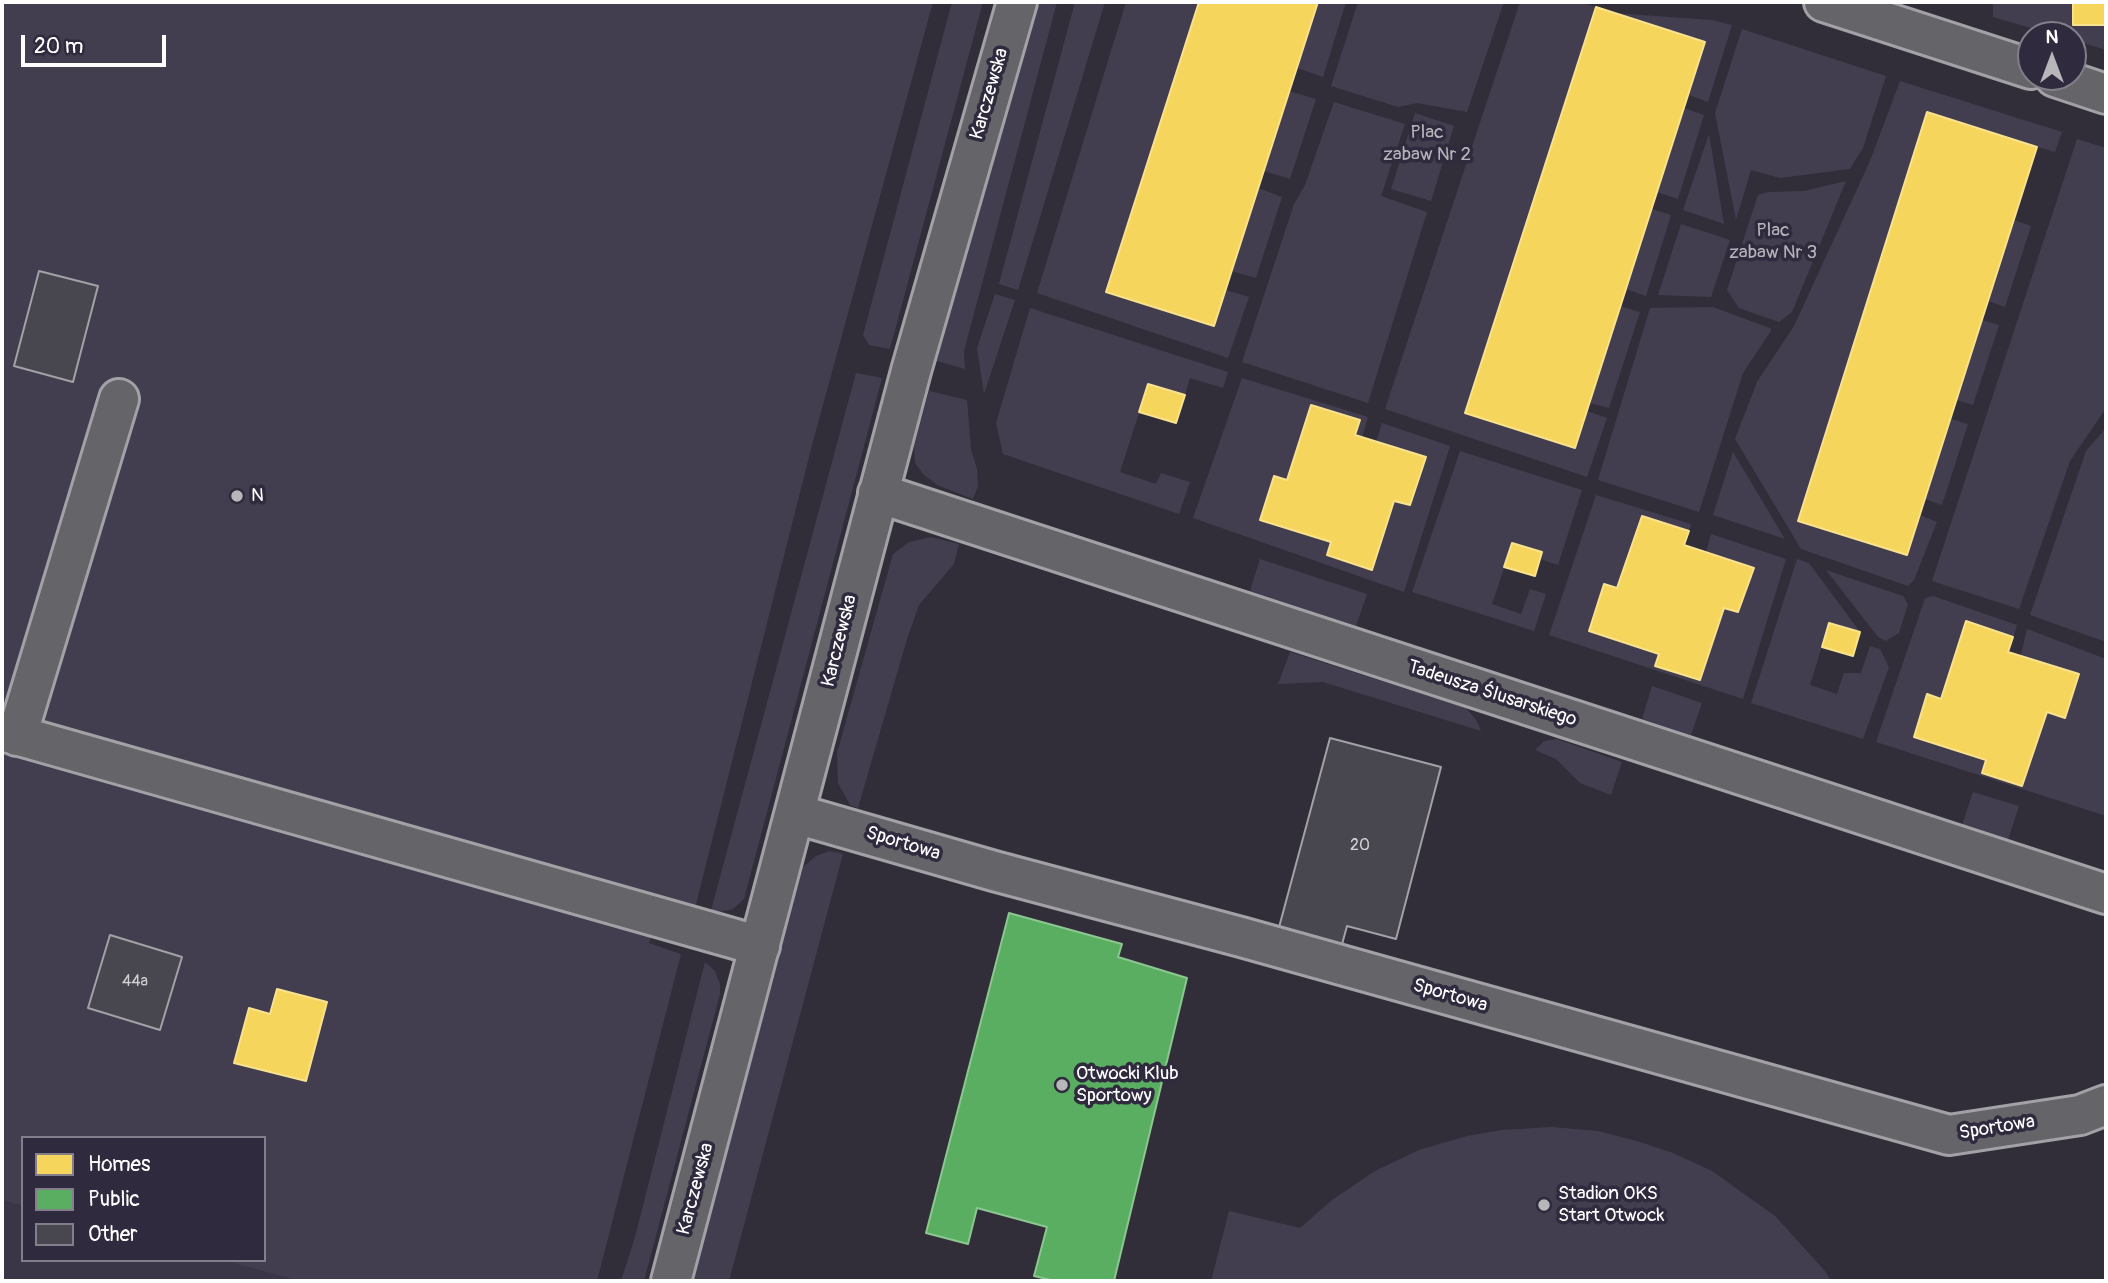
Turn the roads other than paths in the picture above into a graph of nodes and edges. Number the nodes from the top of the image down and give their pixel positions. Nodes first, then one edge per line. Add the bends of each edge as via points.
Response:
1 (1017, 2) edge
2 (1824, 2) edge
3 (2017, 64) edge
4 (2087, 88) edge
5 (2106, 94) edge
6 (119, 399) dead end
7 (878, 493) junction
8 (10, 734) edge
9 (796, 814) junction
10 (2106, 894) edge
11 (760, 946) junction
12 (2106, 1105) edge
13 (671, 1281) edge

1 - 7 street, Karczewska
2 - 3 street
4 - 5 street
6 - 8 street
7 - 9 street, Karczewska
7 - 10 street, Tadeusza Ślusarskiego
8 - 11 street
9 - 11 street, Karczewska
9 - 12 street, Sportowa via 1949,1135 2080,1115
11 - 13 street, Karczewska

